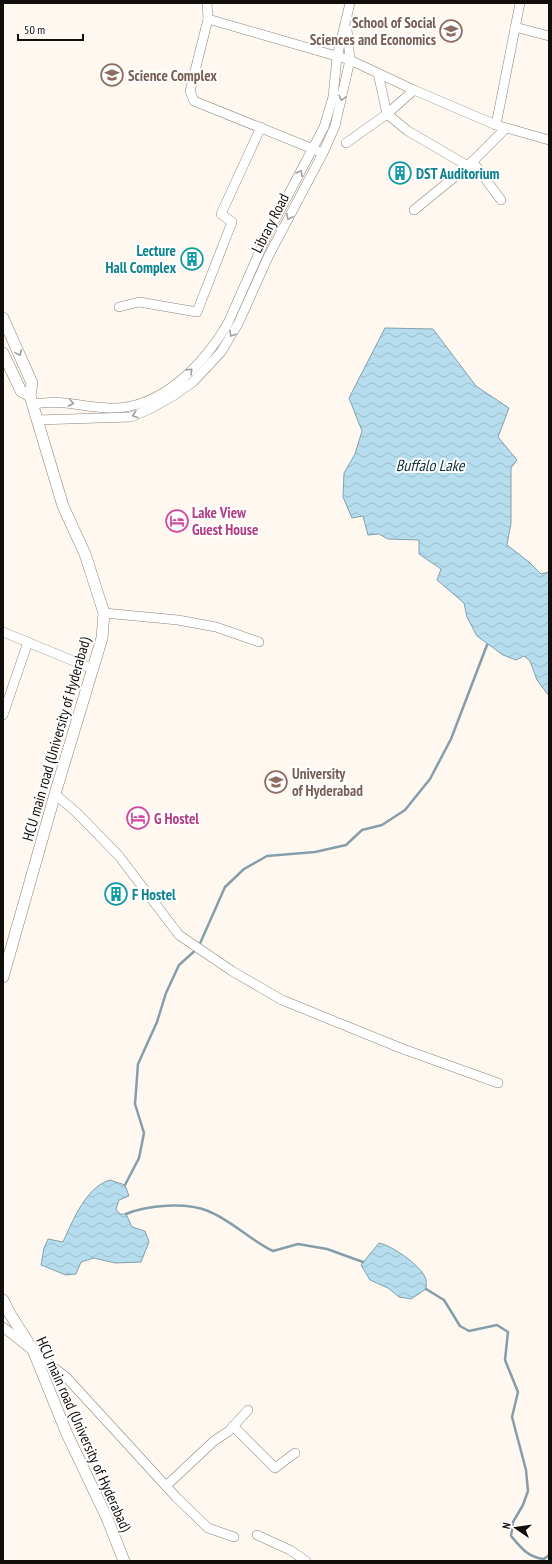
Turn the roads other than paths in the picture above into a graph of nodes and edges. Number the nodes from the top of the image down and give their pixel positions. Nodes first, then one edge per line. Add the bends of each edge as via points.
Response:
1 (207, 3) edge
2 (350, 3) edge
3 (520, 3) edge
4 (208, 19) junction
5 (346, 22) junction
6 (515, 27) junction
7 (549, 36) edge
8 (337, 57) junction
9 (350, 60) junction
10 (378, 73) junction
11 (414, 90) junction
12 (387, 114) junction
13 (496, 125) junction
14 (261, 127) junction
15 (506, 128) junction
16 (549, 140) edge
17 (346, 143) dead end
18 (313, 149) junction
19 (323, 153) junction
20 (470, 164) junction
21 (501, 200) dead end
22 (414, 210) dead end
23 (119, 307) dead end
24 (3, 318) edge
25 (3, 353) edge
26 (31, 400) junction
27 (37, 420) junction
28 (104, 613) junction
29 (3, 632) edge
30 (28, 642) junction
31 (258, 642) dead end
32 (93, 669) junction
33 (3, 715) edge
34 (55, 794) junction
35 (3, 978) edge
36 (498, 1083) dead end
37 (3, 1300) edge
38 (3, 1326) edge
39 (32, 1350) junction
40 (248, 1410) dead end
41 (233, 1426) junction
42 (295, 1453) dead end
43 (166, 1486) junction
44 (257, 1535) dead end
45 (234, 1537) dead end
46 (124, 1561) edge
47 (306, 1561) edge

1 - 4 street
2 - 5 street
3 - 6 street
4 - 8 street
4 - 14 street via 190,91 194,101
5 - 8 street
5 - 9 street, Library Road
6 - 7 street
6 - 13 street
8 - 9 street
8 - 18 street via 333,97
9 - 10 street
9 -> 19 street, Library Road via 335,126
10 - 11 street
10 - 12 street
11 - 12 street
11 - 13 street
12 - 17 street
12 - 20 street via 408,131
13 - 15 street
14 - 18 street
14 - 23 street via 221,214 232,222 197,312 139,302
15 - 16 street
15 - 20 street
18 - 19 street
26 -> 18 street via 110,408 130,406 143,403 185,376 208,353 228,323 267,236
19 -> 27 street, Library Road via 269,255 238,324 221,352 193,382 150,410 131,417
20 - 21 street
20 - 22 street
24 -> 26 street via 32,383
25 - 26 street via 21,391
26 - 27 street, HCU main road (University of Hyderabad)
27 - 28 street, HCU main road (University of Hyderabad) via 63,506 85,554
28 - 31 street via 216,626
28 - 32 street, HCU main road (University of Hyderabad) via 102,638
29 - 30 street
30 - 32 street
30 - 33 street
32 - 34 street, HCU main road (University of Hyderabad)
34 - 35 street, HCU main road (University of Hyderabad)
34 - 36 street via 119,856 179,935 232,970 282,1000 403,1049
37 - 39 street, HCU main road (University of Hyderabad)
38 - 39 street
39 - 43 street via 67,1378
39 - 46 street, HCU main road (University of Hyderabad)
40 - 41 street
41 - 42 street via 275,1468
41 - 43 street
43 - 45 street via 208,1528
44 - 47 street via 290,1550

